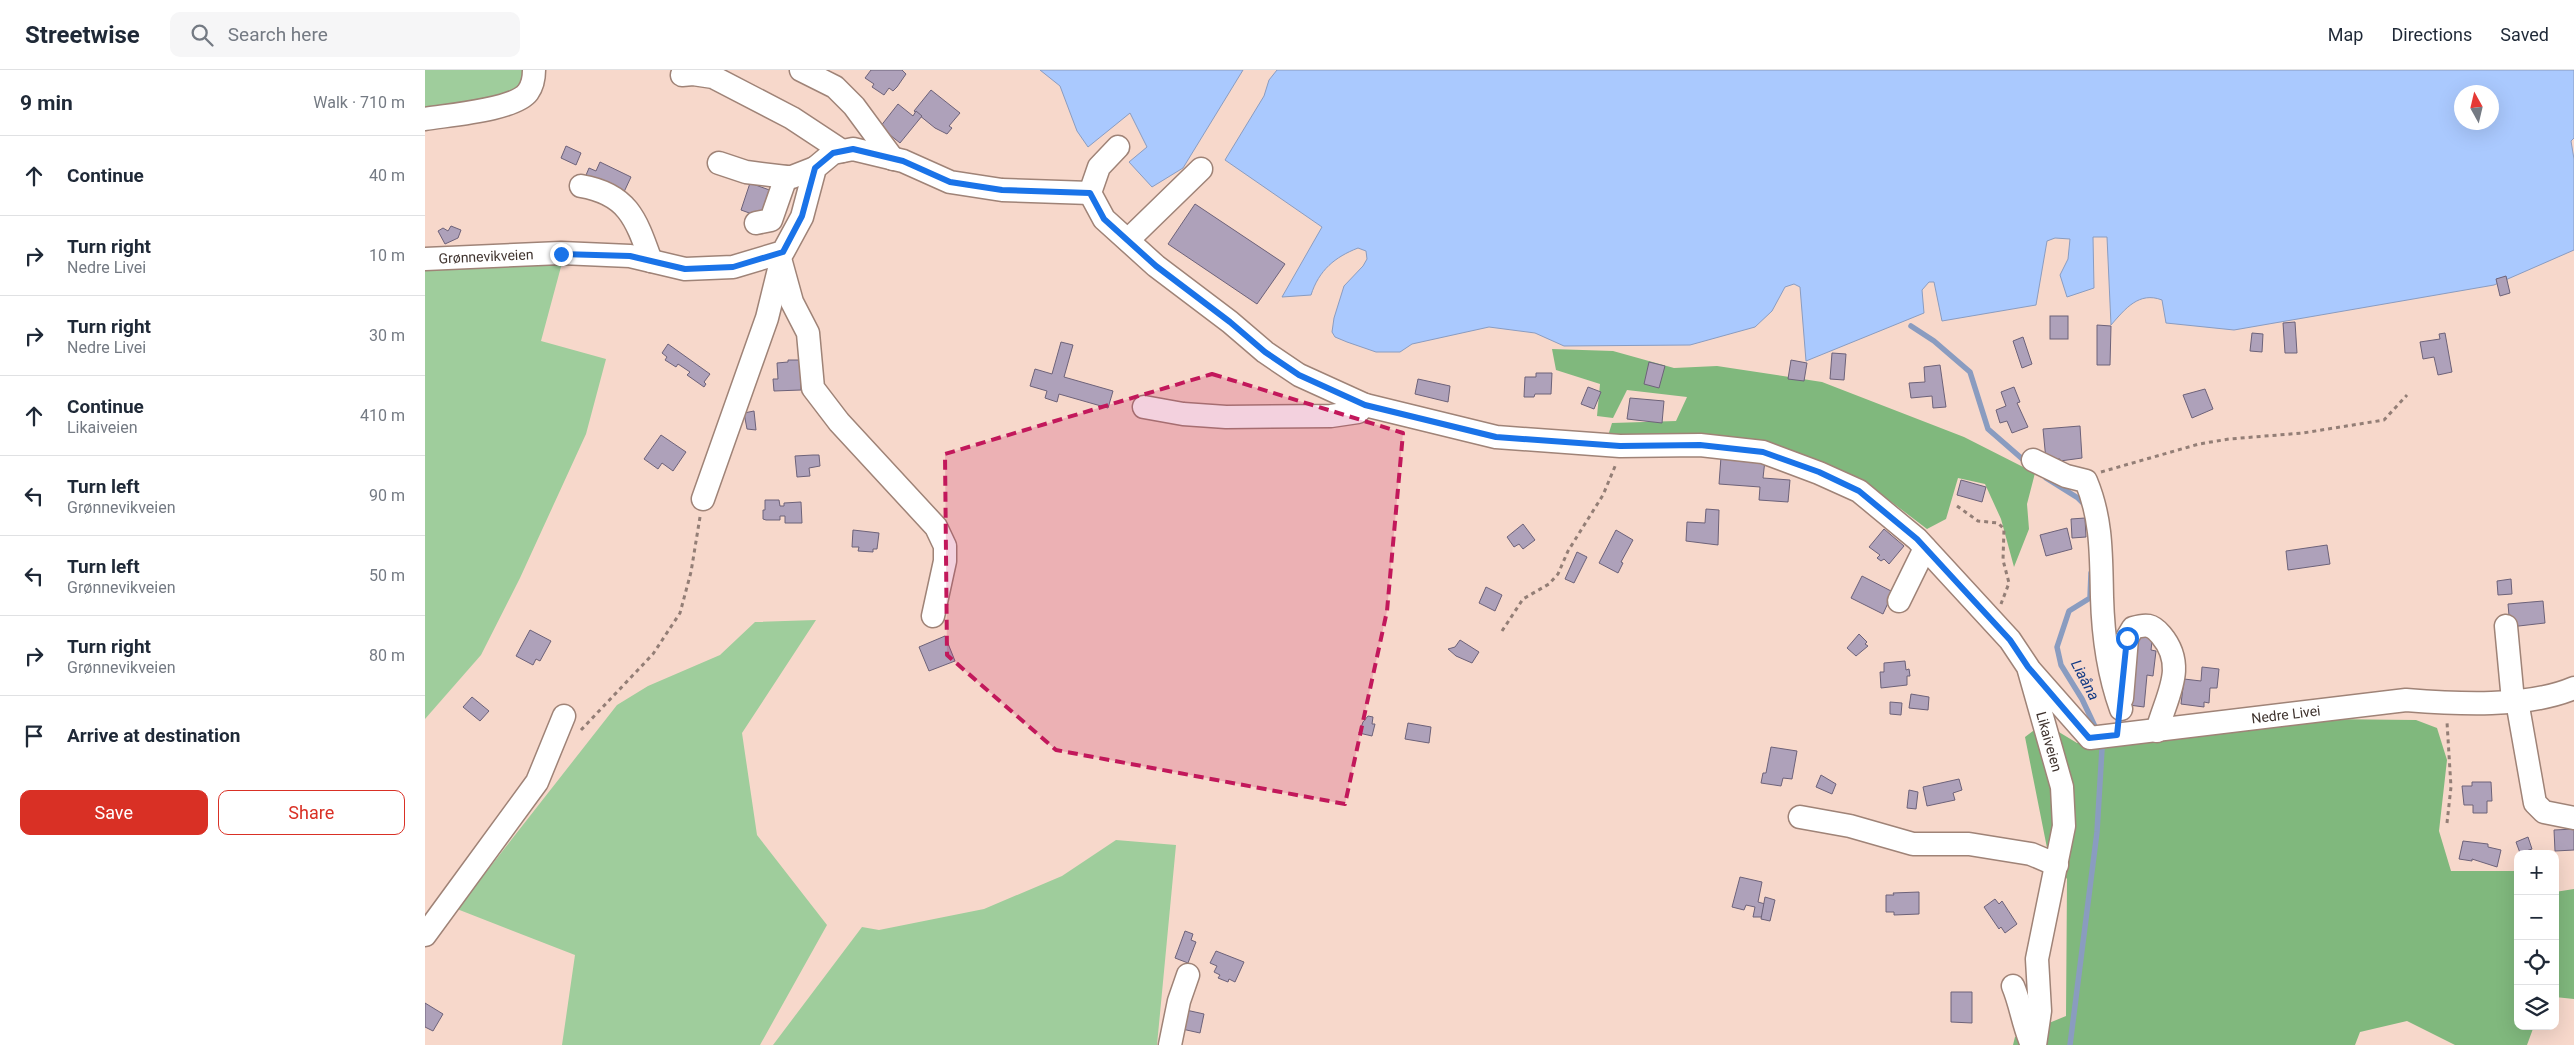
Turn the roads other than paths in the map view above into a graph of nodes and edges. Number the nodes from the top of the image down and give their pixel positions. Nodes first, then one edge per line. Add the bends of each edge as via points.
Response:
1 (534, 70) edge
2 (801, 70) edge
3 (694, 74) edge
4 (425, 119) edge
5 (1118, 147) dead end
6 (843, 151) junction
7 (893, 159) junction
8 (719, 163) dead end
9 (815, 168) junction
10 (1201, 169) dead end
11 (786, 177) junction
12 (581, 186) dead end
13 (1090, 193) junction
14 (756, 223) dead end
15 (1128, 240) junction
16 (782, 257) junction
17 (425, 259) edge
18 (651, 261) junction
19 (1365, 405) junction
20 (1144, 407) dead end
21 (2033, 460) dead end
22 (703, 498) road end
23 (1925, 548) junction
24 (1899, 601) dead end
25 (933, 616) dead end
26 (2506, 626) dead end
27 (2028, 667) junction
28 (2574, 688) edge
29 (2515, 701) junction
30 (2121, 709) junction
31 (564, 716) dead end
32 (2157, 731) junction
33 (2117, 735) junction
34 (1801, 817) dead end
35 (2574, 818) edge
36 (2057, 866) junction
37 (425, 935) edge
38 (1188, 975) dead end
39 (2013, 986) dead end
40 (1171, 1045) edge
41 (2034, 1045) edge

1 - 4 street via 534,82 527,94 510,104
2 - 7 street via 835,87 854,106
3 - 6 street via 713,77 793,118
5 - 13 street via 1099,167
6 - 7 street via 853,149
6 - 9 street via 833,153
7 - 13 street via 950,182 1002,190
8 - 11 street via 746,172
9 - 11 street
9 - 16 street via 802,216
10 - 15 street
11 - 14 street via 771,220
12 - 18 street via 611,194 628,210 641,232
13 - 15 street, Likaiveien via 1104,219
15 - 19 street, Likaiveien via 1265,352 1299,375
16 - 18 street, Grønnevikveien via 733,267 685,269
16 - 22 street via 767,318
16 - 25 street via 792,302 808,333 813,388 855,440 936,528 945,546 945,561
17 - 18 street, Grønnevikveien via 561,254 630,256
19 - 20 street via 1353,414 1321,416 1202,416
19 - 23 street, Likaiveien via 1496,437 1620,446 1700,445 1763,452 1819,472 1859,491
21 - 30 street via 2086,481 2099,522 2106,649 2111,683
23 - 24 street
23 - 27 street, Likaiveien via 2010,640
26 - 29 street
27 - 33 street, Nedre Livei via 2089,738
27 - 36 street, Likaiveien via 2062,787 2064,826
28 - 29 street, Nedre Livei
29 - 32 street, Nedre Livei via 2447,704 2406,700
29 - 35 street via 2535,803 2544,812
30 - 32 street via 2127,638 2133,628 2146,624 2155,628 2174,655 2171,693
30 - 33 street
31 - 37 street via 537,782
32 - 33 street, Nedre Livei
34 - 36 street via 1851,826 1913,844 1969,844 2031,854
36 - 41 street, Likaiveien via 2037,959 2040,1011
38 - 40 street via 1179,1001
39 - 41 street via 2022,1008 2024,1027

